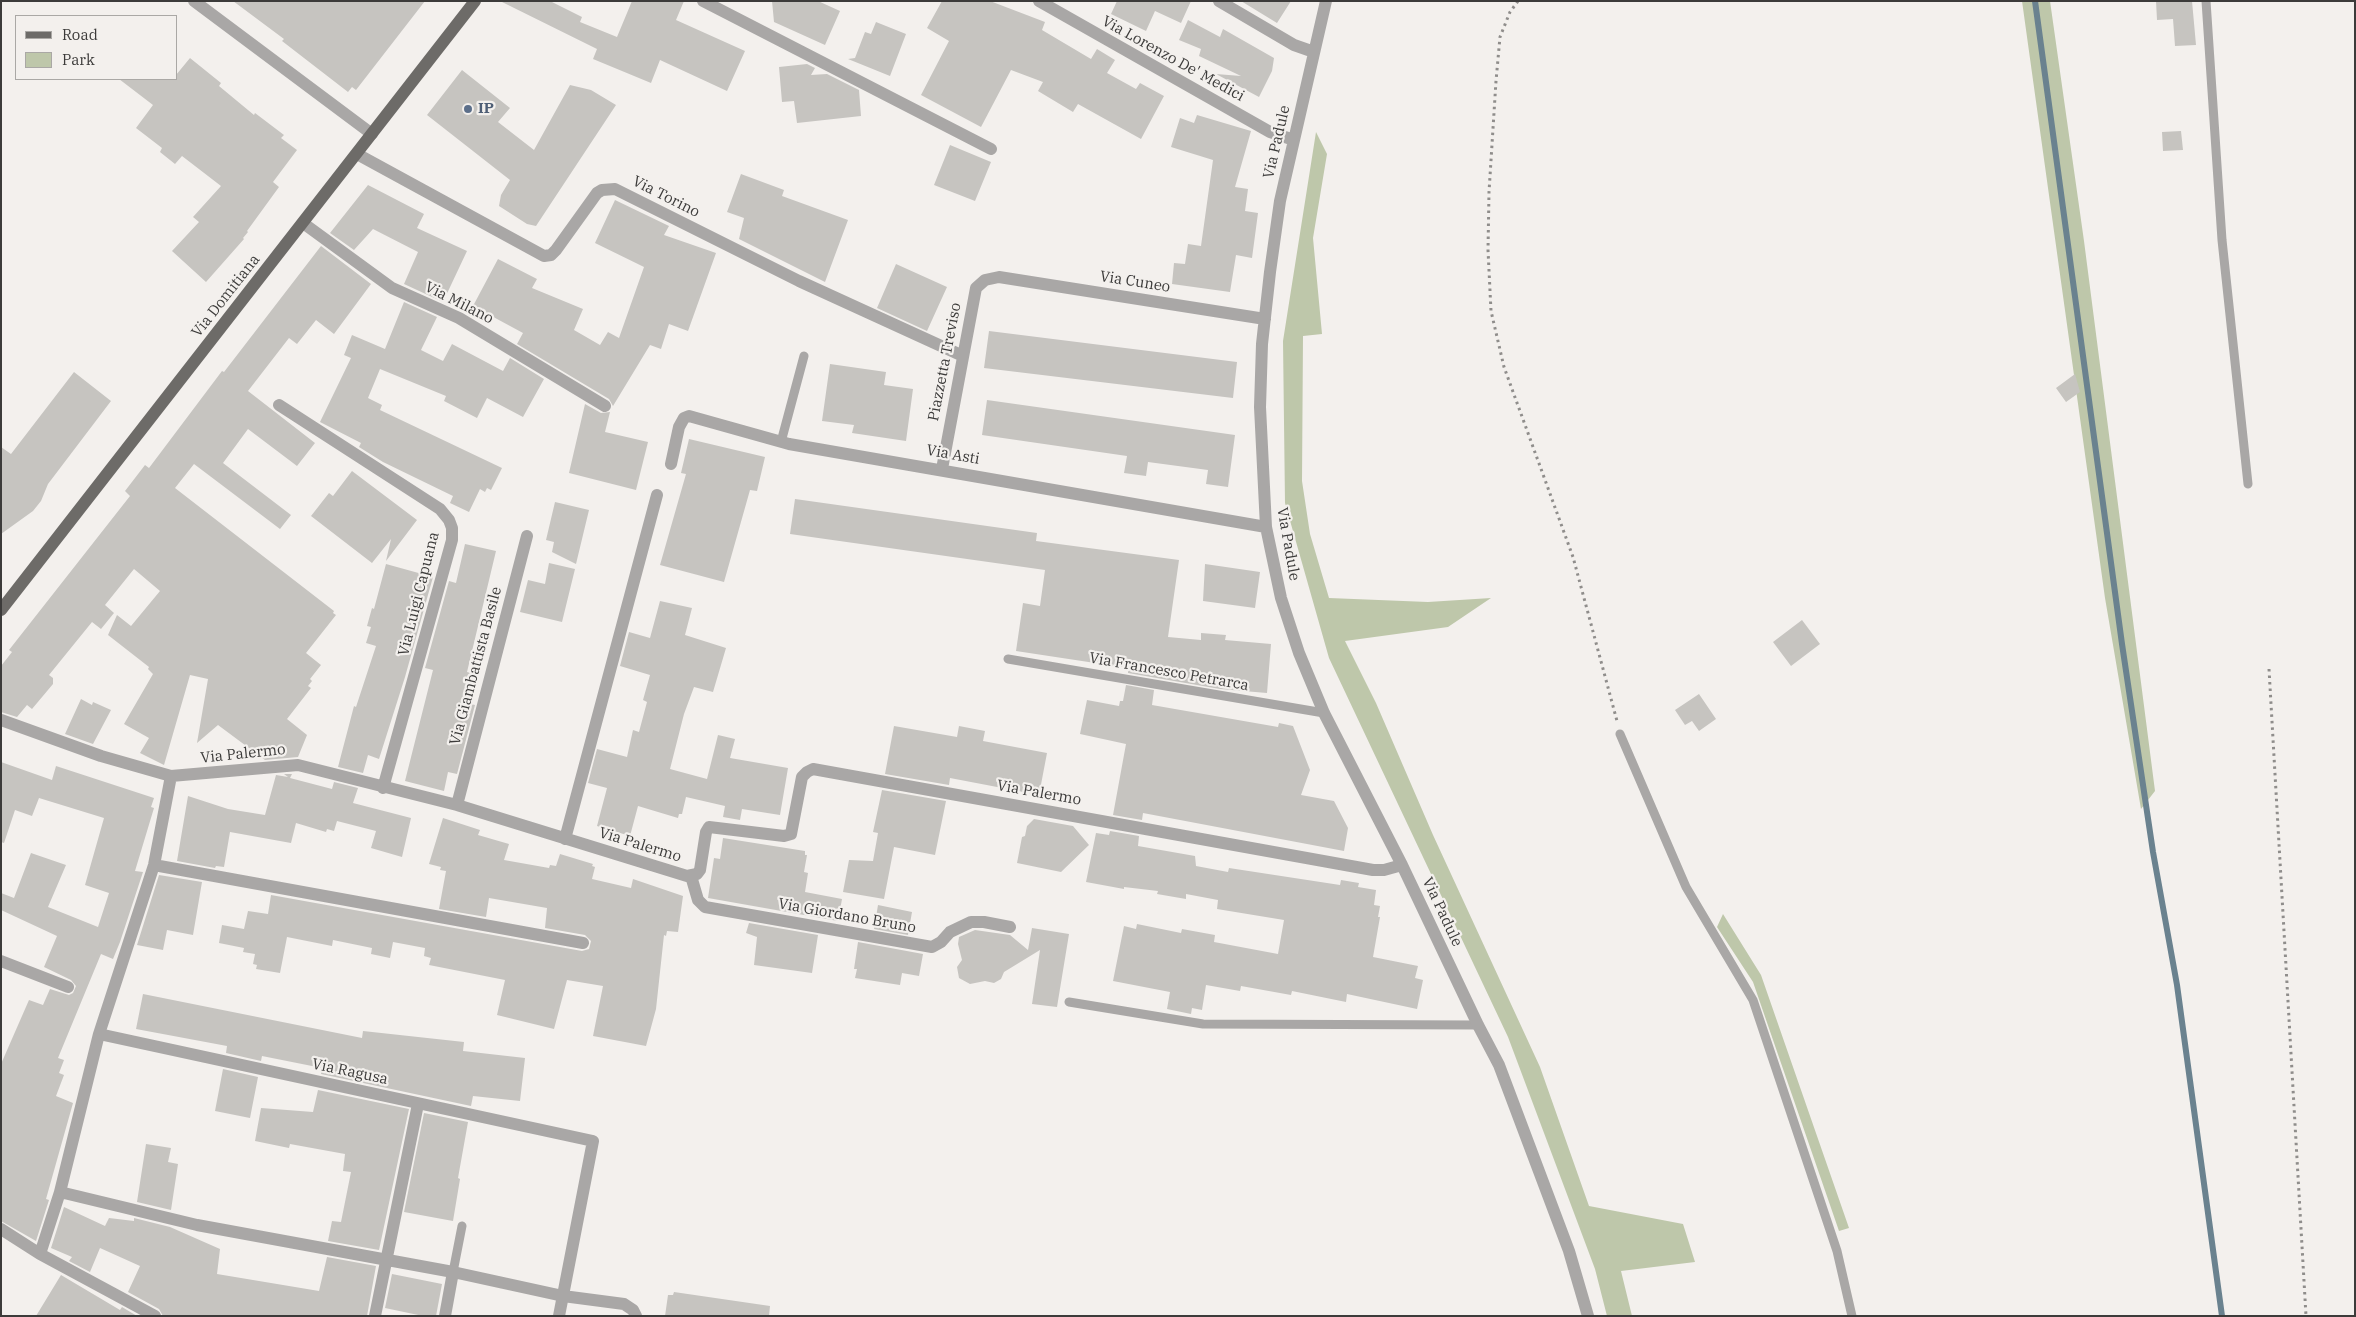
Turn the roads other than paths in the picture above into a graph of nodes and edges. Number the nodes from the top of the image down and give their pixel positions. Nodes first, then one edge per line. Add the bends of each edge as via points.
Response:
1 (194, 1) edge
2 (475, 1) edge
3 (703, 1) edge
4 (1039, 1) edge
5 (1219, 1) edge
6 (1326, 1) edge
7 (2206, 1) edge
8 (1314, 52) junction
9 (372, 134) junction
10 (1294, 140) junction
11 (991, 149) dead end
12 (356, 154) junction
13 (303, 223) junction
14 (999, 277) joint
15 (1265, 319) junction
16 (804, 356) dead end
17 (963, 356) junction
18 (279, 405) dead end
19 (605, 406) dead end
20 (782, 442) junction
21 (670, 464) dead end
22 (942, 469) junction
23 (2248, 484) dead end
24 (657, 495) dead end
25 (1266, 527) junction
26 (527, 536) dead end
27 (1, 610) edge
28 (1008, 659) dead end
29 (1324, 713) junction
30 (1, 720) edge
31 (1620, 734) road end
32 (171, 776) junction
33 (383, 788) junction
34 (457, 805) junction
35 (565, 839) junction
36 (154, 865) junction
37 (1402, 865) junction
38 (692, 876) junction
39 (1010, 927) dead end
40 (584, 943) dead end
41 (1, 961) edge
42 (68, 987) dead end
43 (1070, 1002) dead end
44 (1478, 1025) junction
45 (99, 1034) junction
46 (418, 1104) junction
47 (60, 1192) junction
48 (462, 1226) dead end
49 (1, 1229) edge
50 (40, 1254) junction
51 (386, 1261) junction
52 (453, 1272) junction
53 (563, 1296) junction
54 (155, 1316) edge
55 (375, 1316) edge
56 (445, 1316) edge
57 (560, 1316) edge
58 (636, 1316) edge
59 (1588, 1316) edge
60 (1852, 1316) edge

1 - 9 street
2 - 9 main road, Via Domitiana
3 - 11 street
4 - 10 street, Via Lorenzo De' Medici via 1270,132
5 - 8 street via 1294,46
6 - 8 street, Via Padule
7 - 23 lane via 2222,240
8 - 10 street, Via Padule
9 - 12 main road, Via Domitiana
10 - 15 street, Via Padule via 1280,201
12 - 13 main road, Via Domitiana
12 - 17 street, Via Torino via 544,256 556,250 597,193 615,189 799,281
13 - 19 street, Via Milano via 392,288 459,318
13 - 27 main road, Via Domitiana
14 - 15 street, Via Cuneo
14 - 17 street, Piazzetta Treviso via 984,280 976,288
15 - 25 street, Via Padule via 1260,407
16 - 20 lane
17 - 22 street, Piazzetta Treviso
18 - 33 street, Via Luigi Capuana via 440,509 452,528 452,540
20 - 21 street, Via Asti via 689,416 679,427
20 - 22 street, Via Asti
22 - 25 street, Via Asti
24 - 35 street
25 - 29 street, Via Padule via 1281,598
26 - 34 street, Via Giambattista Basile
28 - 29 lane, Via Francesco Petrarca
29 - 37 street, Via Padule
30 - 32 street, Via Palermo via 101,756
31 - 60 lane via 1686,887 1753,1000 1837,1251
32 - 33 street, Via Palermo via 298,765
32 - 36 street
33 - 34 street, Via Palermo
34 - 35 street, Via Palermo
35 - 38 street, Via Palermo
36 - 40 street
36 - 45 street
37 - 38 street, Via Palermo via 1372,870 813,769 802,778 791,834 784,836 709,827 700,870
37 - 44 street, Via Padule
38 - 39 street, Via Giordano Bruno via 698,900 705,907 932,947 950,932 972,922
41 - 42 street
43 - 44 lane via 1202,1024
44 - 59 street, Via Padule via 1499,1065 1569,1251
45 - 46 street, Via Ragusa
45 - 47 street
46 - 51 street
46 - 53 street, Via Ragusa via 593,1141
47 - 50 street
47 - 51 street via 196,1226
48 - 52 lane
49 - 50 street
50 - 54 street
51 - 52 street
51 - 55 street
52 - 53 street
52 - 56 street
53 - 57 street
53 - 58 street via 624,1304

